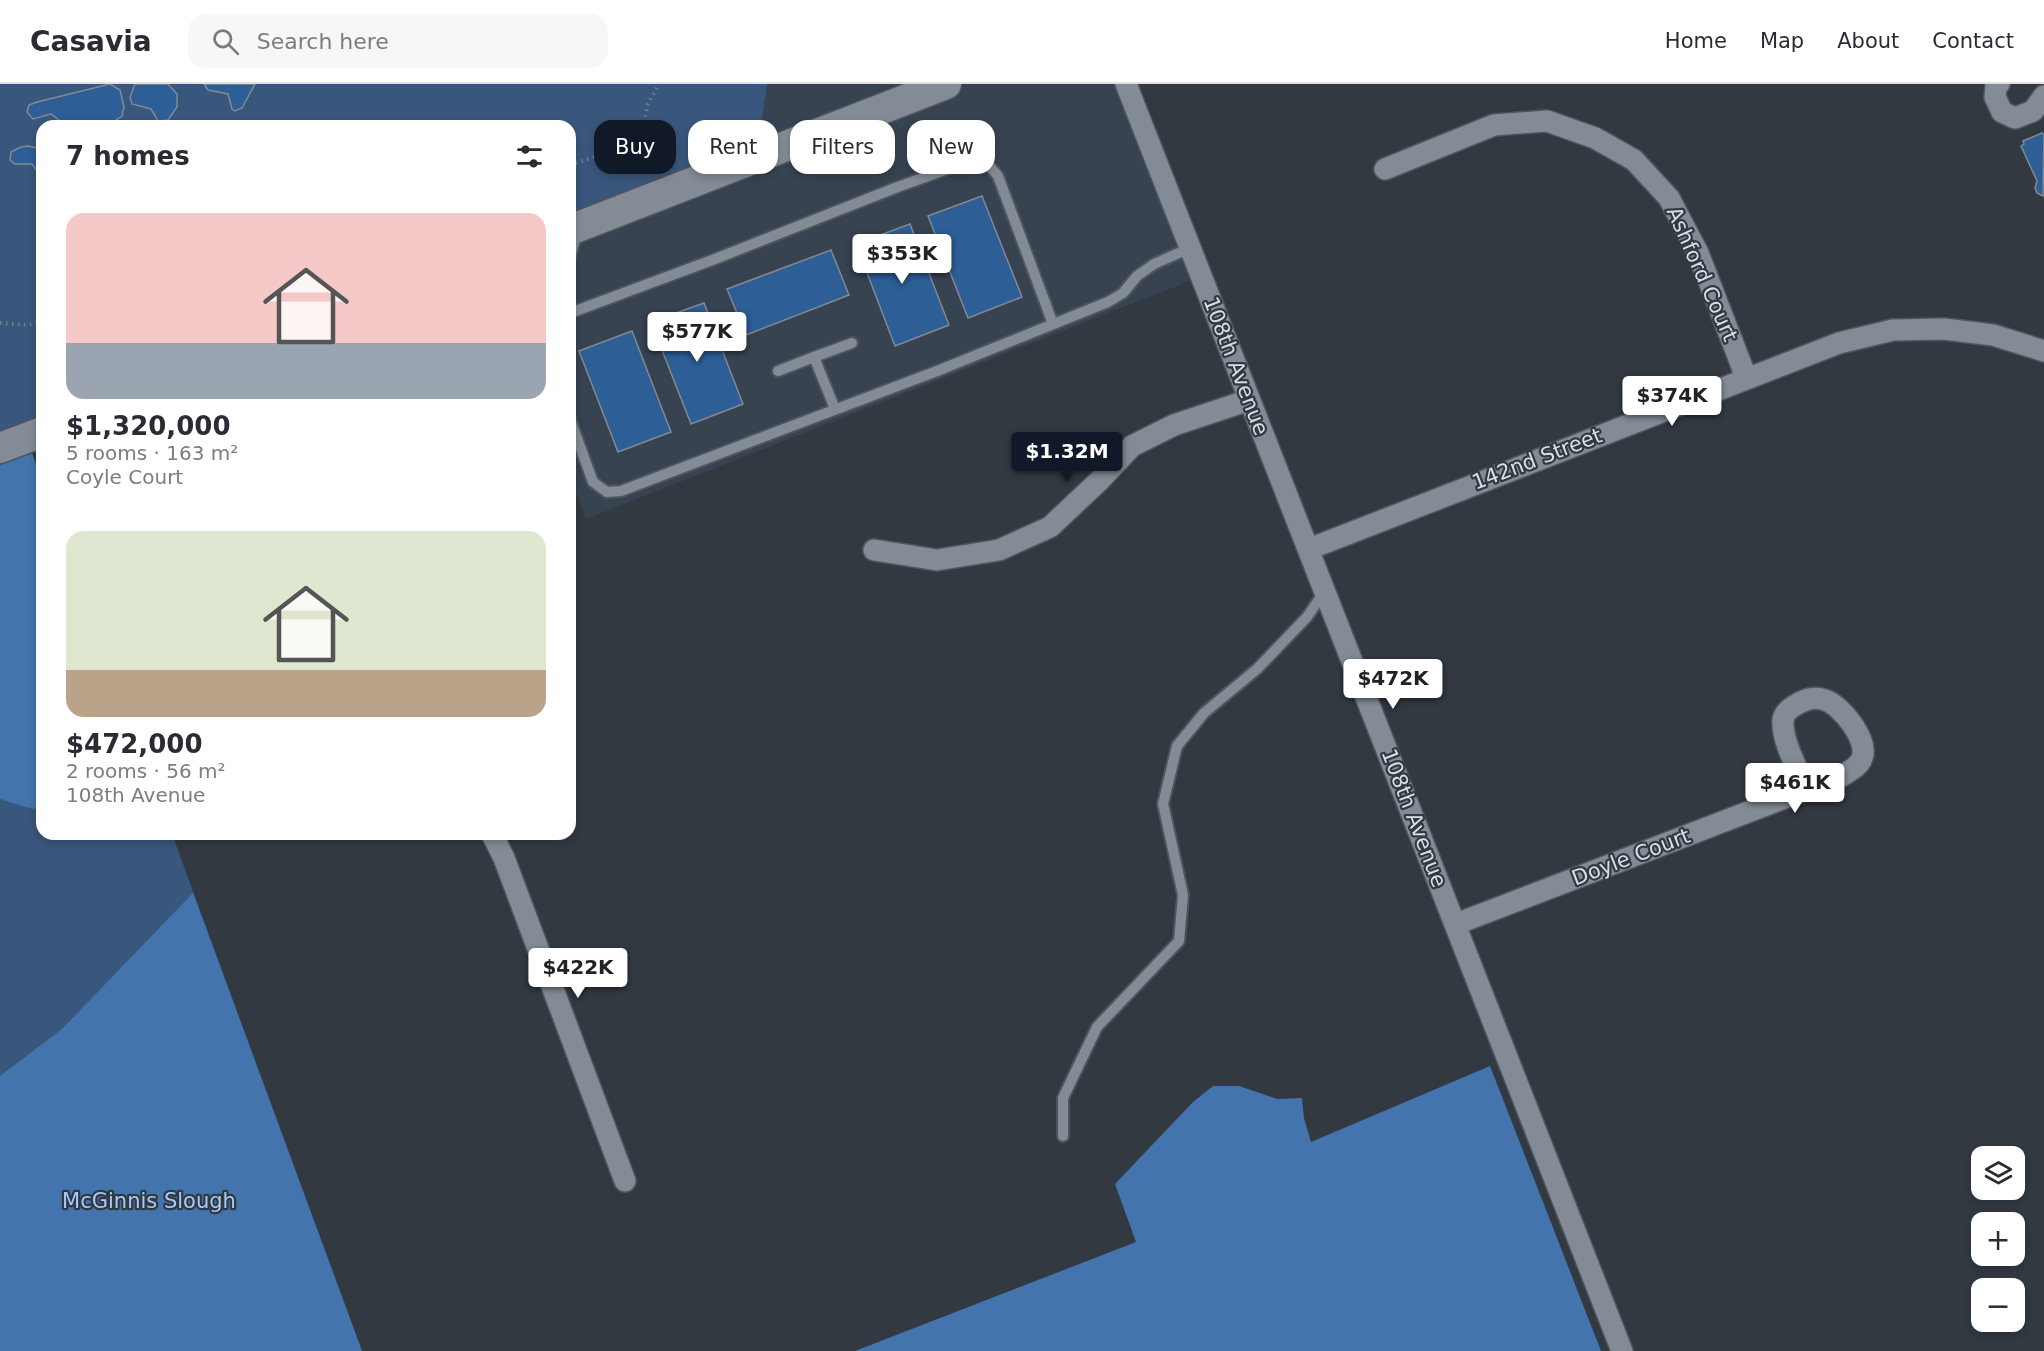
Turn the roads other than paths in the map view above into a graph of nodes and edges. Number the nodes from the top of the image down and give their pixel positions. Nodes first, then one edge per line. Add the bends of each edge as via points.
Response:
1 (1126, 84) edge
2 (1999, 84) edge
3 (927, 87) edge
4 (2044, 96) edge
5 (1385, 169) dead end
6 (576, 227) edge
7 (1190, 248) junction
8 (576, 311) edge
9 (1053, 324) junction
10 (852, 343) dead end
11 (2044, 351) edge
12 (814, 357) junction
13 (778, 371) dead end
14 (1746, 377) junction
15 (1249, 400) junction
16 (835, 409) junction
17 (36, 434) edge
18 (576, 435) edge
19 (0, 448) edge
20 (1309, 549) junction
21 (874, 550) dead end
22 (1326, 591) junction
23 (1806, 789) junction
24 (495, 840) edge
25 (1456, 924) junction
26 (1063, 1136) dead end
27 (625, 1181) dead end
28 (1622, 1351) edge

1 - 7 street, 108th Avenue
2 - 4 street via 1995,98 2002,112 2015,118 2032,111
3 - 6 main road
5 - 14 street, Ashford Court via 1494,124 1547,121 1595,138 1634,160 1669,198 1698,253
7 - 9 lane via 1154,264 1108,302
7 - 15 street, 108th Avenue
8 - 9 lane via 972,160 986,162 998,176
9 - 16 lane
10 - 12 lane
11 - 14 street, 142nd Street via 1994,335 1944,329 1893,330 1839,343
12 - 13 lane
12 - 16 lane
14 - 20 street, 142nd Street
15 - 20 street, 108th Avenue
15 - 21 street via 1174,425 1132,446 1050,527 999,550 937,560
16 - 18 lane via 621,491 607,492 594,482
17 - 19 main road
20 - 22 street, 108th Avenue
22 - 25 street, 108th Avenue
22 - 26 lane via 1307,617 1257,669 1204,713 1177,746 1163,804 1184,895 1179,941 1097,1028 1063,1098
23 - 23 street, Doyle Court via 1842,776 1862,758 1858,734 1844,713 1826,700 1810,698 1799,703 1787,710 1782,723
23 - 25 street, Doyle Court
24 - 27 street
25 - 28 street, 108th Avenue

